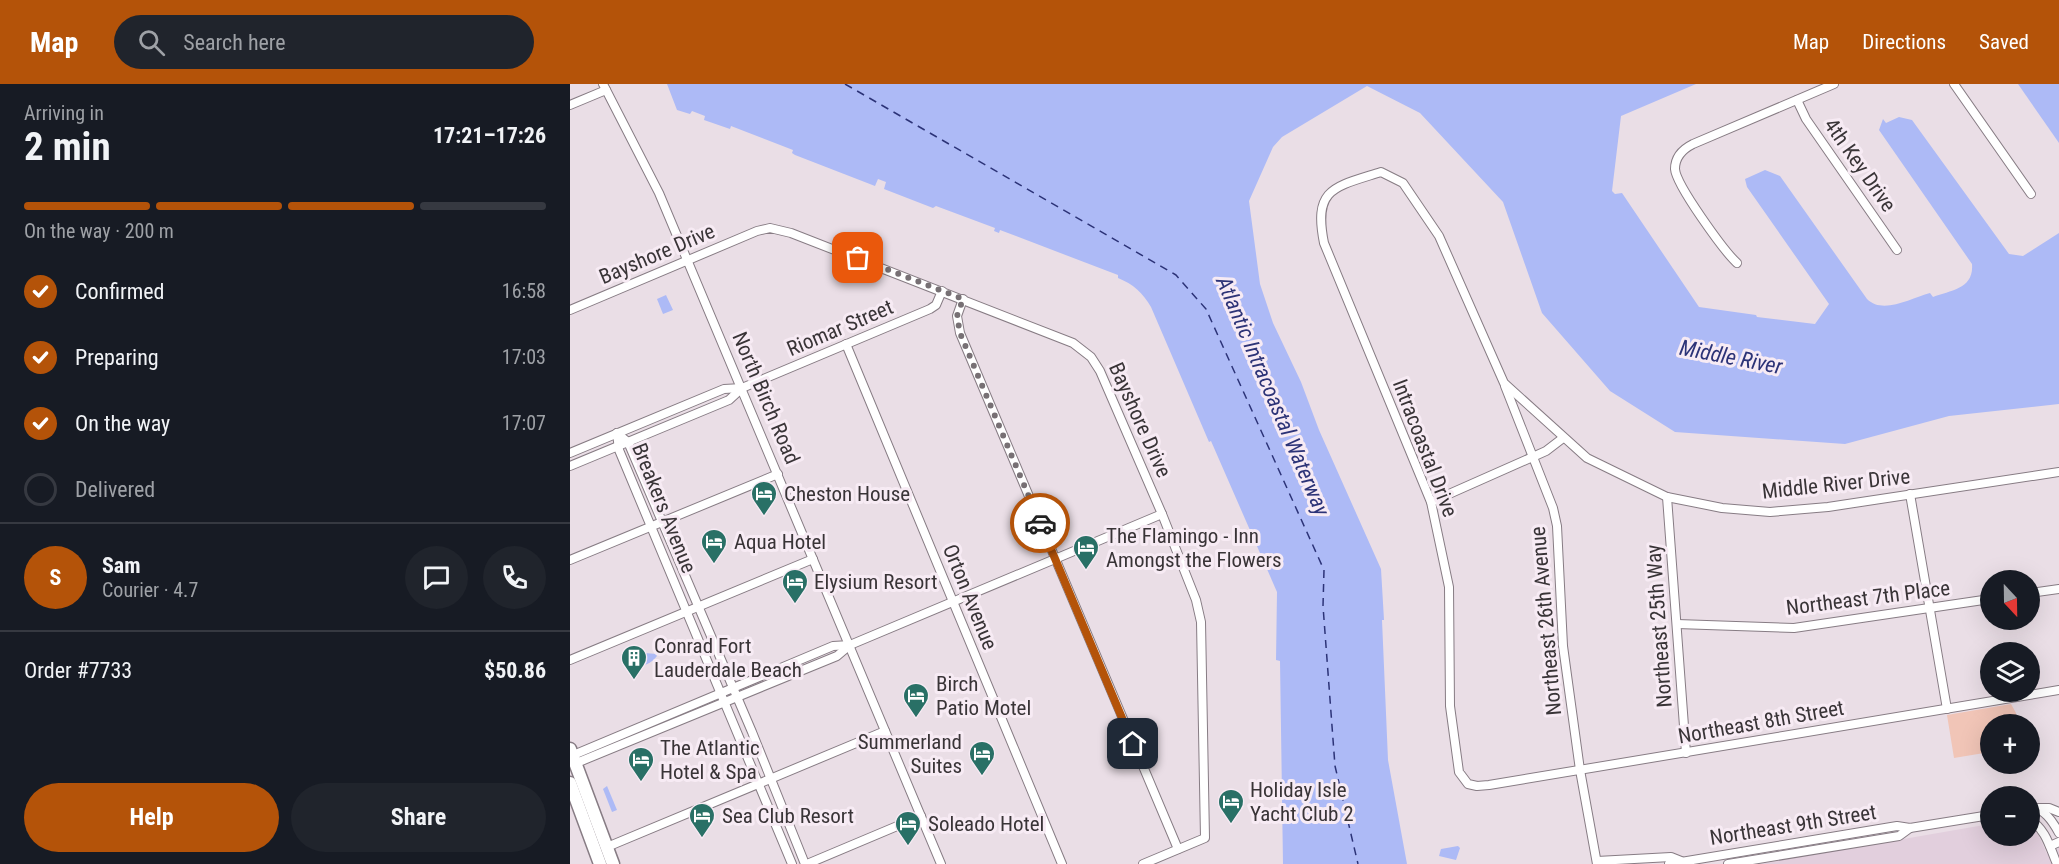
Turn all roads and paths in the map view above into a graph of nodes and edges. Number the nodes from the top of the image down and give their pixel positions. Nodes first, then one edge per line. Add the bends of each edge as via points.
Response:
1 (1834, 84) edge
2 (1954, 84) edge
3 (604, 87) edge
4 (1797, 100) junction
5 (570, 105) edge
6 (1351, 182) joint
7 (2031, 194) dead end
8 (1897, 250) dead end
9 (687, 261) junction
10 (1737, 263) dead end
11 (942, 291) junction
12 (963, 299) junction
13 (570, 310) edge
14 (846, 344) junction
15 (1504, 383) junction
16 (742, 388) junction
17 (618, 433) junction
18 (1563, 438) junction
19 (628, 442) junction
20 (618, 446) junction
21 (570, 453) edge
22 (1534, 457) junction
23 (570, 466) edge
24 (2059, 472) edge
25 (778, 474) junction
26 (1910, 494) junction
27 (1667, 497) junction
28 (1431, 502) junction
29 (1162, 514) junction
30 (662, 522) junction
31 (650, 527) junction
32 (813, 559) junction
33 (570, 560) edge
34 (1056, 560) junction
35 (2059, 589) edge
36 (2040, 592) edge
37 (1980, 601) edge
38 (952, 602) junction
39 (698, 607) junction
40 (1929, 609) junction
41 (686, 612) junction
42 (1677, 624) junction
43 (850, 645) junction
44 (570, 660) edge
45 (733, 687) junction
46 (2059, 690) edge
47 (720, 693) junction
48 (737, 698) junction
49 (724, 703) junction
50 (1947, 709) junction
51 (885, 732) junction
52 (1686, 753) junction
53 (572, 757) edge
54 (1580, 770) junction
55 (771, 779) junction
56 (570, 783) edge
57 (758, 784) junction
58 (1468, 784) joint
59 (2040, 808) edge
60 (2040, 809) edge
61 (2059, 812) edge
62 (921, 816) junction
63 (1980, 817) edge
64 (1910, 828) junction
65 (2040, 829) edge
66 (2059, 831) edge
67 (2045, 836) junction
68 (2059, 842) edge
69 (2050, 846) junction
70 (607, 847) junction
71 (1178, 849) junction
72 (1682, 861) junction
73 (1597, 862) edge
74 (600, 864) edge
75 (614, 864) edge
76 (792, 864) edge
77 (806, 864) edge
78 (941, 864) edge
79 (1062, 864) edge
80 (1143, 864) edge
81 (1669, 864) edge
82 (1728, 864) edge
83 (2057, 864) edge

1 - 4 street
2 - 7 street
3 - 5 street
3 - 9 street, North Birch Road via 659,193
4 - 8 street, 4th Key Drive via 1806,119
4 - 10 street via 1693,144 1676,161 1678,180
6 - 15 street, Middle River Drive via 1380,172 1403,183 1439,236
6 - 28 street, Intracoastal Drive via 1324,200 1320,219 1324,243
9 - 11 street, Bayshore Drive via 757,231 777,228
9 - 13 street, Bayshore Drive
9 - 16 street, North Birch Road
11 - 12 street, Bayshore Drive
11 - 14 street, Riomar Street via 934,307
12 - 29 street, Bayshore Drive via 1073,343 1091,357
12 - 34 street via 957,316 960,333
14 - 16 street, Riomar Street
14 - 38 street, Orton Avenue
15 - 18 street, Middle River Drive
15 - 22 street, Northeast 26th Avenue
16 - 17 street, Riomar Street via 724,389
16 - 19 street, Riomar Street via 729,400
16 - 25 street, North Birch Road
17 - 19 street, Breakers Avenue
17 - 20 street, Breakers Avenue
17 - 21 street, Riomar Street
18 - 22 street
18 - 27 street, Middle River Drive via 1587,459
19 - 20 street, Riomar Street
19 - 30 street, Breakers Avenue
20 - 23 street, Riomar Street
20 - 31 street, Breakers Avenue
22 - 28 street
22 - 54 street, Northeast 26th Avenue via 1557,526 1563,646
24 - 26 street, Middle River Drive
25 - 30 street
25 - 32 street, North Birch Road
26 - 27 street, Middle River Drive via 1770,512
26 - 40 street
27 - 42 street, Northeast 25th Way
28 - 58 street, Intracoastal Drive via 1449,587 1450,706 1459,771
29 - 34 street
29 - 71 street, Bayshore Drive via 1200,615 1204,838
30 - 31 street
30 - 39 street, Breakers Avenue
31 - 33 street
31 - 41 street, Breakers Avenue
32 - 39 street
32 - 43 street, North Birch Road
34 - 38 street
34 - 71 street
35 - 36 street
37 - 40 street, Northeast 7th Place
38 - 43 street
38 - 79 street, Orton Avenue
39 - 41 street
39 - 45 street, Breakers Avenue
40 - 42 street, Northeast 7th Place via 1794,628
40 - 50 street
41 - 44 street
41 - 47 street, Breakers Avenue
42 - 52 street, Northeast 25th Way
43 - 45 street via 833,646
43 - 48 street via 837,656
43 - 51 street, North Birch Road
45 - 47 street
45 - 48 street, Breakers Avenue
46 - 50 street, Northeast 8th Street
47 - 49 street, Breakers Avenue
47 - 53 street
48 - 49 street
48 - 55 street, Breakers Avenue
49 - 53 street
49 - 57 street, Breakers Avenue
50 - 52 street, Northeast 8th Street
51 - 55 street
51 - 62 street, North Birch Road
52 - 54 street, Northeast 8th Street
53 - 70 main road
54 - 58 street, Northeast 8th Street via 1490,785
54 - 73 street, Northeast 26th Avenue
55 - 57 street
55 - 77 street, Breakers Avenue
56 - 74 main road
57 - 70 street
57 - 76 street, Breakers Avenue
59 - 61 street
60 - 66 street
62 - 77 street
62 - 78 street, North Birch Road
63 - 64 street, Northeast 9th Street
64 - 72 street, Northeast 9th Street via 1897,826
64 - 82 street, Northeast 9th Street via 1899,836
65 - 67 street
66 - 67 street
67 - 69 street
68 - 69 street
69 - 83 street
70 - 75 main road
71 - 80 street
72 - 73 street, Northeast 9th Street via 1671,857
72 - 81 street, Northeast 9th Street

